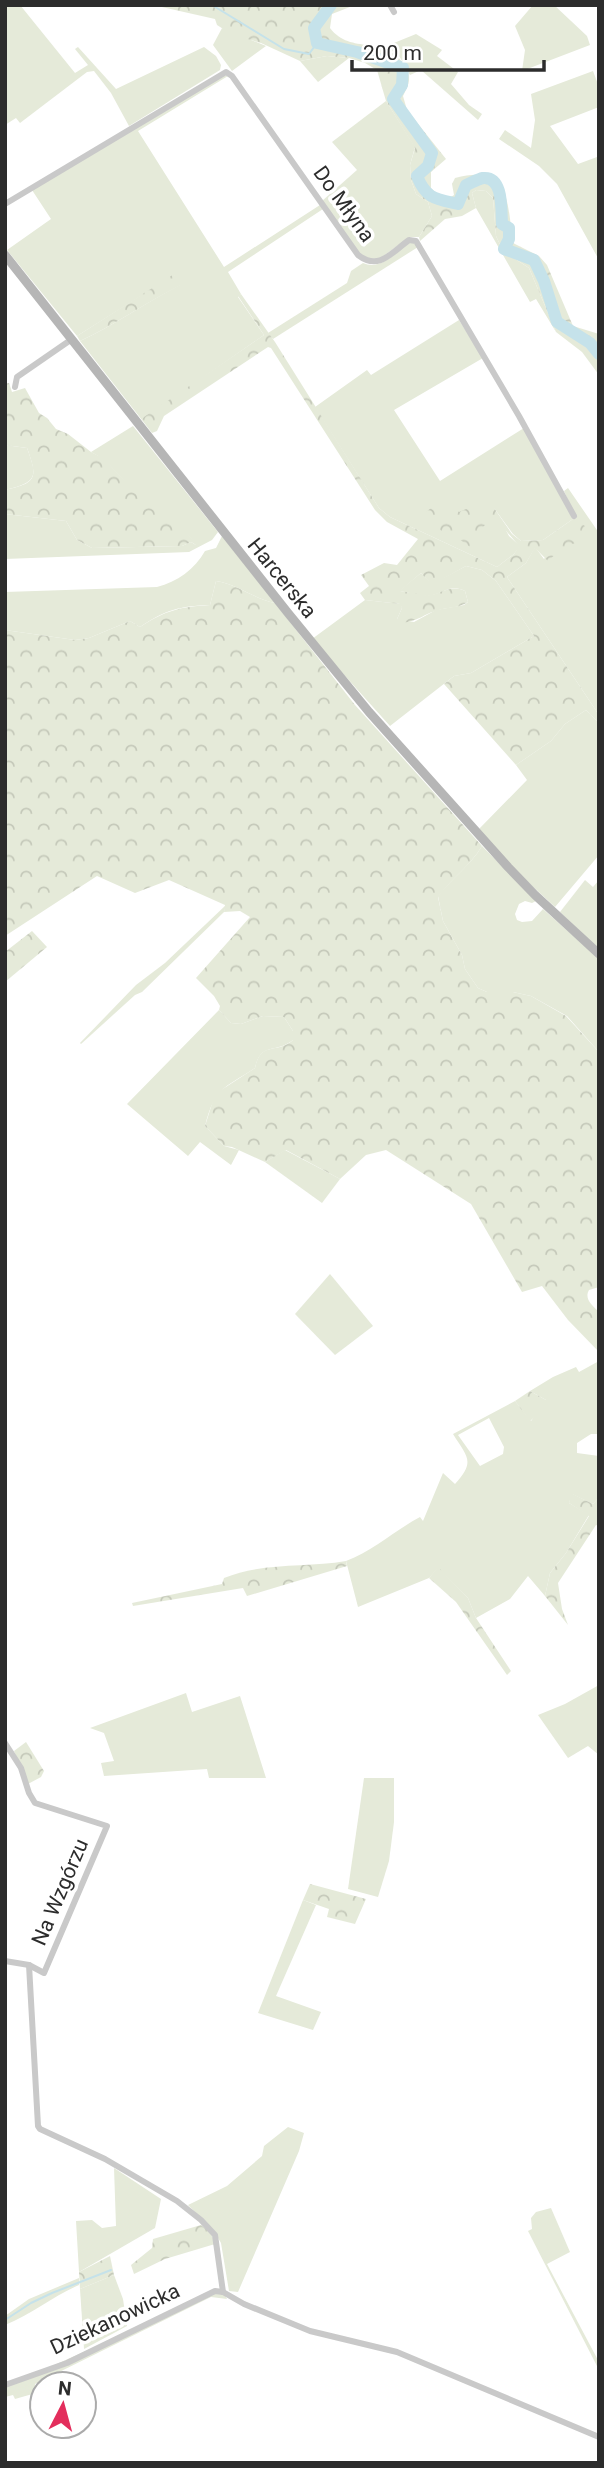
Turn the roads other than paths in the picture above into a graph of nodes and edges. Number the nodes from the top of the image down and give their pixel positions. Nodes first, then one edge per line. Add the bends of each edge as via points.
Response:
1 (5, 204) edge
2 (5, 255) edge
3 (72, 339) junction
4 (15, 387) dead end
5 (574, 516) dead end
6 (599, 954) edge
7 (5, 1742) edge
8 (5, 1961) edge
9 (29, 1965) junction
10 (223, 2292) junction
11 (5, 2385) edge
12 (599, 2437) edge

1 - 5 street, Do Młyna via 226,72 358,255 371,263 380,261 409,240 416,242
2 - 3 street, Harcerska
3 - 4 street via 17,377
3 - 6 street, Harcerska via 369,712 508,867
7 - 9 street, Na Wzgórzu via 34,1802 107,1826 44,1973
8 - 9 street
9 - 10 street via 38,2126 106,2159 201,2220 215,2235
10 - 11 street, Dziekanowicka via 215,2291 67,2363
10 - 12 street via 310,2331 397,2352

